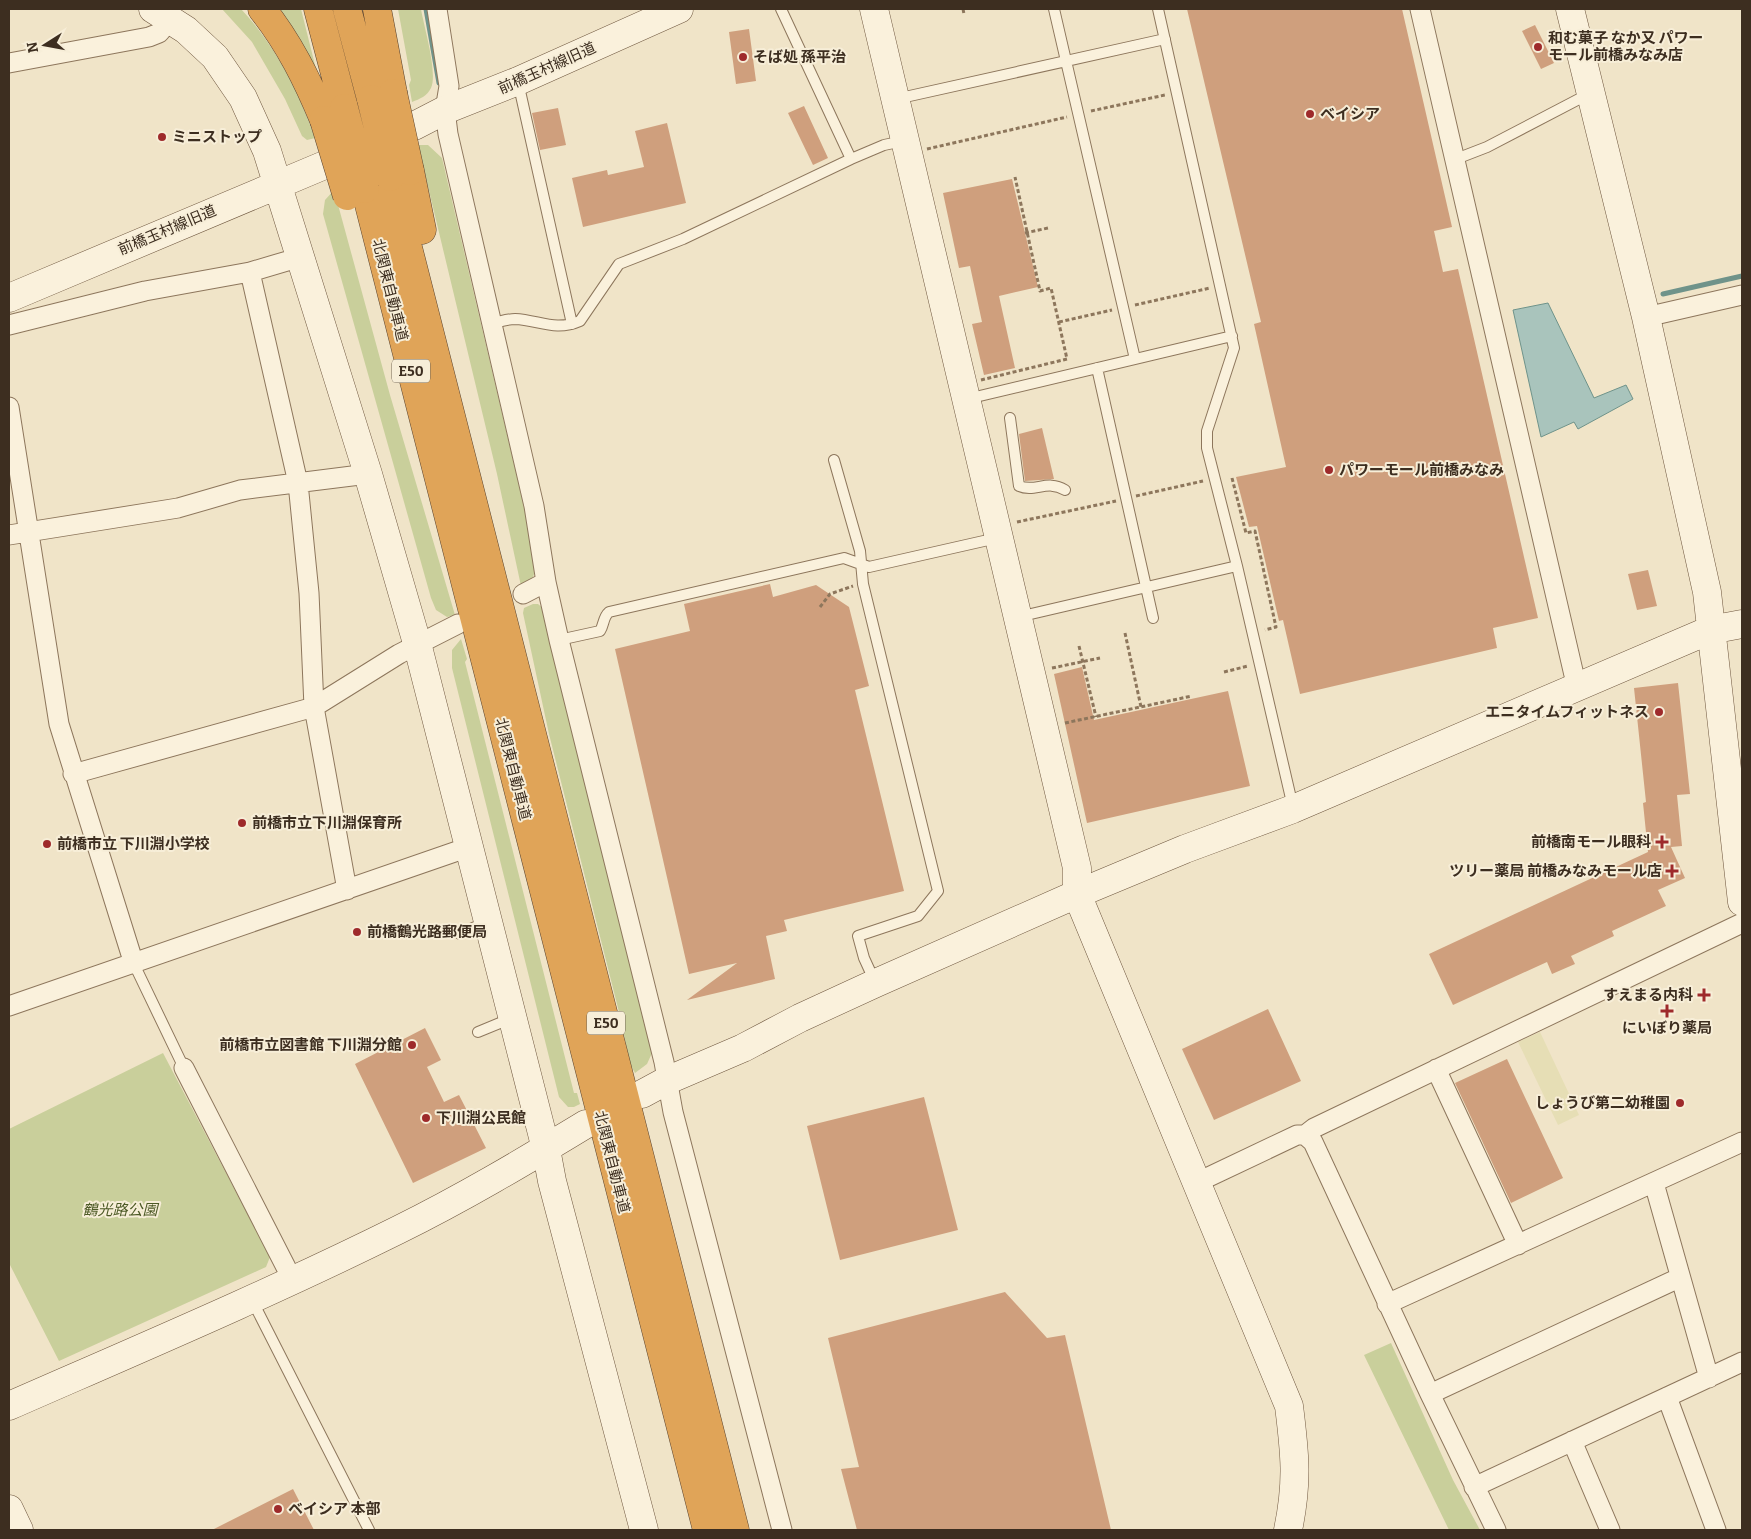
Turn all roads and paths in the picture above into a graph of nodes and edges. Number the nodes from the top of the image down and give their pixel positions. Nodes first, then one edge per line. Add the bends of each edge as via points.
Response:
1 (262, 9) edge
2 (318, 9) edge
3 (347, 9) edge
4 (377, 9) edge
5 (437, 9) edge
6 (679, 9) edge
7 (781, 9) edge
8 (874, 9) edge
9 (963, 9) edge
10 (1054, 9) edge
11 (1158, 9) edge
12 (1420, 9) edge
13 (1570, 9) edge
14 (162, 14) edge
15 (964, 14) dead end
16 (1165, 38) junction
17 (1067, 61) junction
18 (9, 63) edge
19 (518, 82) junction
20 (1177, 92) junction
21 (1592, 95) junction
22 (382, 96) junction
23 (895, 99) junction
24 (445, 110) junction
25 (334, 114) junction
26 (1079, 114) junction
27 (414, 126) dead end
28 (913, 145) junction
29 (851, 159) junction
30 (1456, 159) junction
31 (327, 164) dead end
32 (1015, 177) dead end
33 (277, 183) junction
34 (1048, 228) dead end
35 (1026, 233) junction
36 (301, 257) junction
37 (250, 272) junction
38 (1221, 286) junction
39 (1742, 295) edge
40 (9, 298) edge
41 (1123, 308) junction
42 (1646, 317) junction
43 (1059, 322) junction
44 (492, 323) junction
45 (572, 324) junction
46 (9, 325) edge
47 (1232, 336) junction
48 (1134, 359) junction
49 (1097, 368) junction
50 (971, 390) junction
51 (9, 407) edge
52 (1010, 418) dead end
53 (834, 460) dead end
54 (13, 466) edge
55 (368, 474) junction
56 (1232, 478) dead end
57 (298, 483) junction
58 (1065, 490) dead end
59 (29, 531) junction
60 (9, 535) edge
61 (999, 537) junction
62 (861, 566) junction
63 (1237, 566) junction
64 (546, 582) junction
65 (863, 584) junction
66 (1145, 587) junction
67 (523, 594) dead end
68 (820, 607) dead end
69 (1018, 617) junction
70 (1153, 618) dead end
71 (458, 624) dead end
72 (1742, 624) edge
73 (1710, 630) junction
74 (1125, 634) dead end
75 (1265, 638) dead end
76 (559, 640) junction
77 (417, 644) junction
78 (1079, 646) dead end
79 (1100, 658) dead end
80 (1083, 662) junction
81 (1044, 670) dead end
82 (1577, 688) junction
83 (1192, 696) dead end
84 (314, 707) junction
85 (1141, 707) junction
86 (1096, 716) junction
87 (1057, 725) dead end
88 (73, 774) junction
89 (1293, 808) junction
90 (469, 847) junction
91 (347, 890) junction
92 (1077, 894) junction
93 (1742, 902) edge
94 (489, 921) junction
95 (1742, 923) edge
96 (460, 934) dead end
97 (134, 964) junction
98 (876, 983) junction
99 (9, 1006) edge
100 (512, 1018) junction
101 (478, 1032) dead end
102 (184, 1068) joint
103 (1436, 1070) junction
104 (666, 1081) junction
105 (642, 1094) dead end
106 (586, 1124) dead end
107 (1305, 1135) junction
108 (1742, 1142) edge
109 (546, 1149) junction
110 (1198, 1182) junction
111 (1654, 1183) junction
112 (1518, 1245) junction
113 (1679, 1278) junction
114 (293, 1281) junction
115 (252, 1300) junction
116 (1387, 1304) junction
117 (1742, 1362) edge
118 (1709, 1378) junction
119 (1430, 1394) junction
120 (1668, 1397) junction
121 (9, 1406) edge
122 (1572, 1441) junction
123 (1474, 1487) junction
124 (9, 1509) edge
125 (20, 1530) edge
126 (369, 1530) edge
127 (644, 1530) edge
128 (707, 1530) edge
129 (735, 1530) edge
130 (782, 1530) edge
131 (1288, 1530) edge
132 (1496, 1530) edge
133 (1610, 1530) edge
134 (1716, 1530) edge

1 - 25 highway
2 - 25 highway
3 - 22 highway
4 - 22 highway
5 - 24 street via 449,86
6 - 19 street, 前橋玉村線旧道
7 - 29 lane
8 - 23 street
9 - 15 path
10 - 17 lane
11 - 16 lane
12 - 30 street
13 - 21 street
14 - 18 street via 159,33 150,37
14 - 33 street via 216,57 229,75 255,123
16 - 17 lane
16 - 20 lane
17 - 23 lane
17 - 26 lane
19 - 24 street, 前橋玉村線旧道
19 - 45 lane
20 - 26 path
20 - 38 lane
21 - 30 lane
21 - 42 street
22 - 129 highway, 北関東自動車道 / E50, bridge via 400,174 437,293 477,516
23 - 28 street
24 - 27 street, 前橋玉村線旧道
24 - 44 street
25 - 128 highway, 北関東自動車道 / E50, bridge via 458,552
26 - 28 path
26 - 41 lane
28 - 29 lane via 884,145
28 - 50 street
29 - 45 lane via 683,239 619,264 580,321
30 - 82 street
31 - 33 street, 前橋玉村線旧道
32 - 35 path
33 - 36 street
33 - 40 street, 前橋玉村線旧道
34 - 35 path
35 - 43 path via 1040,290 1051,288
36 - 37 street
36 - 55 street
37 - 46 street via 145,291
37 - 57 street
38 - 41 path
38 - 47 lane
39 - 42 street
41 - 43 path
41 - 48 lane
42 - 73 street via 1707,592
43 - 50 path via 1067,360
44 - 45 lane via 514,319 550,326
44 - 64 street via 534,506
47 - 48 lane
47 - 63 lane via 1234,348 1206,438
48 - 49 lane
49 - 50 lane
49 - 66 lane
50 - 61 street
51 - 54 street
52 - 58 lane via 1018,486 1050,484
53 - 62 lane via 860,551
54 - 59 street
55 - 57 street
55 - 77 street
56 - 75 path via 1246,533 1255,531 1276,627 1264,630
57 - 59 street via 240,490 178,508
57 - 84 street via 309,593
59 - 60 street
59 - 88 street via 59,724
61 - 62 lane via 869,567
61 - 69 street
62 - 65 lane
62 - 76 lane via 844,558 609,612 600,631
63 - 66 lane
63 - 89 lane
64 - 67 street
64 - 76 street
65 - 68 path via 830,594
65 - 98 lane via 938,891 918,916 858,936
66 - 69 lane
66 - 70 lane
69 - 92 street via 1076,868
71 - 77 street
72 - 73 street
73 - 82 street
73 - 93 street
74 - 85 path
76 - 104 street
77 - 84 street
77 - 90 street
78 - 80 path
79 - 80 path
80 - 81 path
80 - 86 path
82 - 89 street
83 - 85 path
84 - 88 street
84 - 91 street
85 - 86 path
86 - 87 path
88 - 97 street
89 - 92 street
90 - 91 street
90 - 94 street
91 - 97 street
92 - 98 street
92 - 110 street
94 - 96 lane
94 - 100 street
95 - 103 street
97 - 99 street
97 - 102 lane
98 - 104 street via 743,1048
100 - 101 lane
100 - 109 street
102 - 114 street
103 - 107 street
103 - 112 street
104 - 105 street
104 - 130 street
106 - 109 street
107 - 110 street via 1297,1135
107 - 116 street via 1312,1142
108 - 111 street
109 - 114 street via 400,1229
109 - 127 street
110 - 131 street via 1289,1406 1296,1464
111 - 112 street
111 - 113 street
112 - 116 street
113 - 118 street
113 - 119 street
114 - 115 street
115 - 121 street
115 - 126 lane
116 - 119 street
117 - 118 street
118 - 120 street
119 - 123 street
120 - 122 street
120 - 134 street
122 - 123 street
122 - 133 street
123 - 132 street
124 - 125 street

